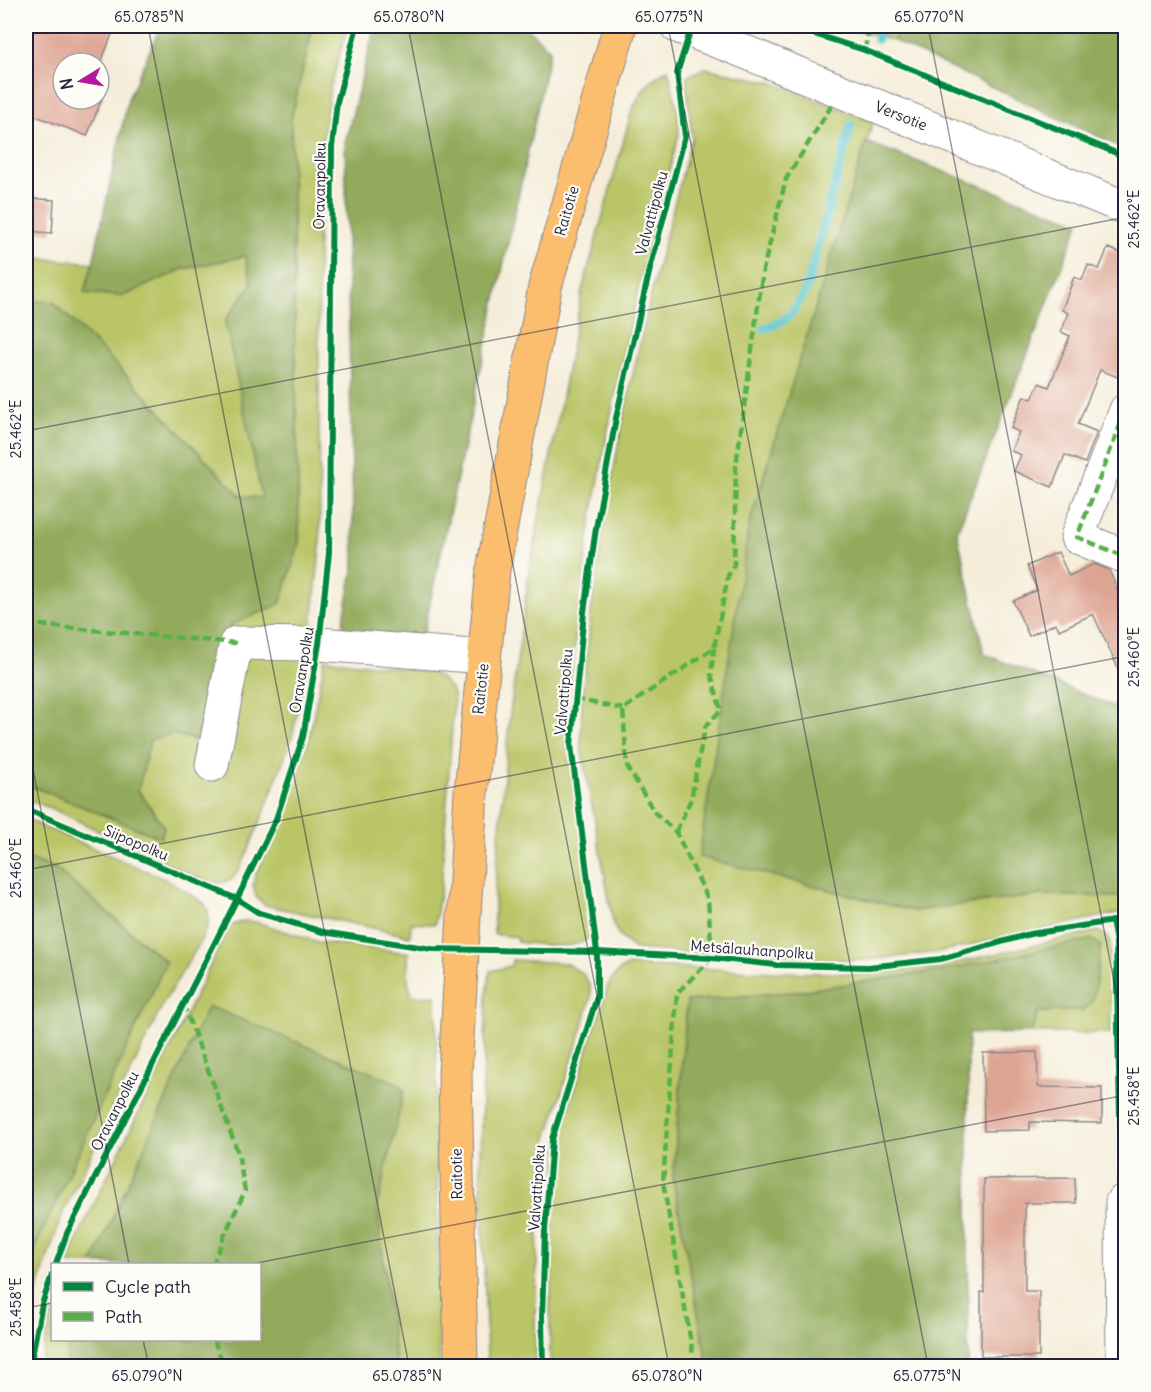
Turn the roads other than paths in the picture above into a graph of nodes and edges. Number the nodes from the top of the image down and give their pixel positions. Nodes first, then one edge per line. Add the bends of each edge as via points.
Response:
1 (620, 26) edge
2 (677, 26) edge
3 (1125, 208) edge
4 (1125, 410) edge
5 (1125, 557) edge
6 (484, 657) junction
7 (212, 765) dead end
8 (1125, 1202) edge
9 (461, 1366) edge
10 (1123, 1366) edge

1 - 6 main road, Raitotie via 544,287 493,570
2 - 3 street, Versotie
4 - 5 street via 1077,537
6 - 7 street via 319,644 236,643
6 - 9 main road, Raitotie via 471,792 455,1074
8 - 10 street

